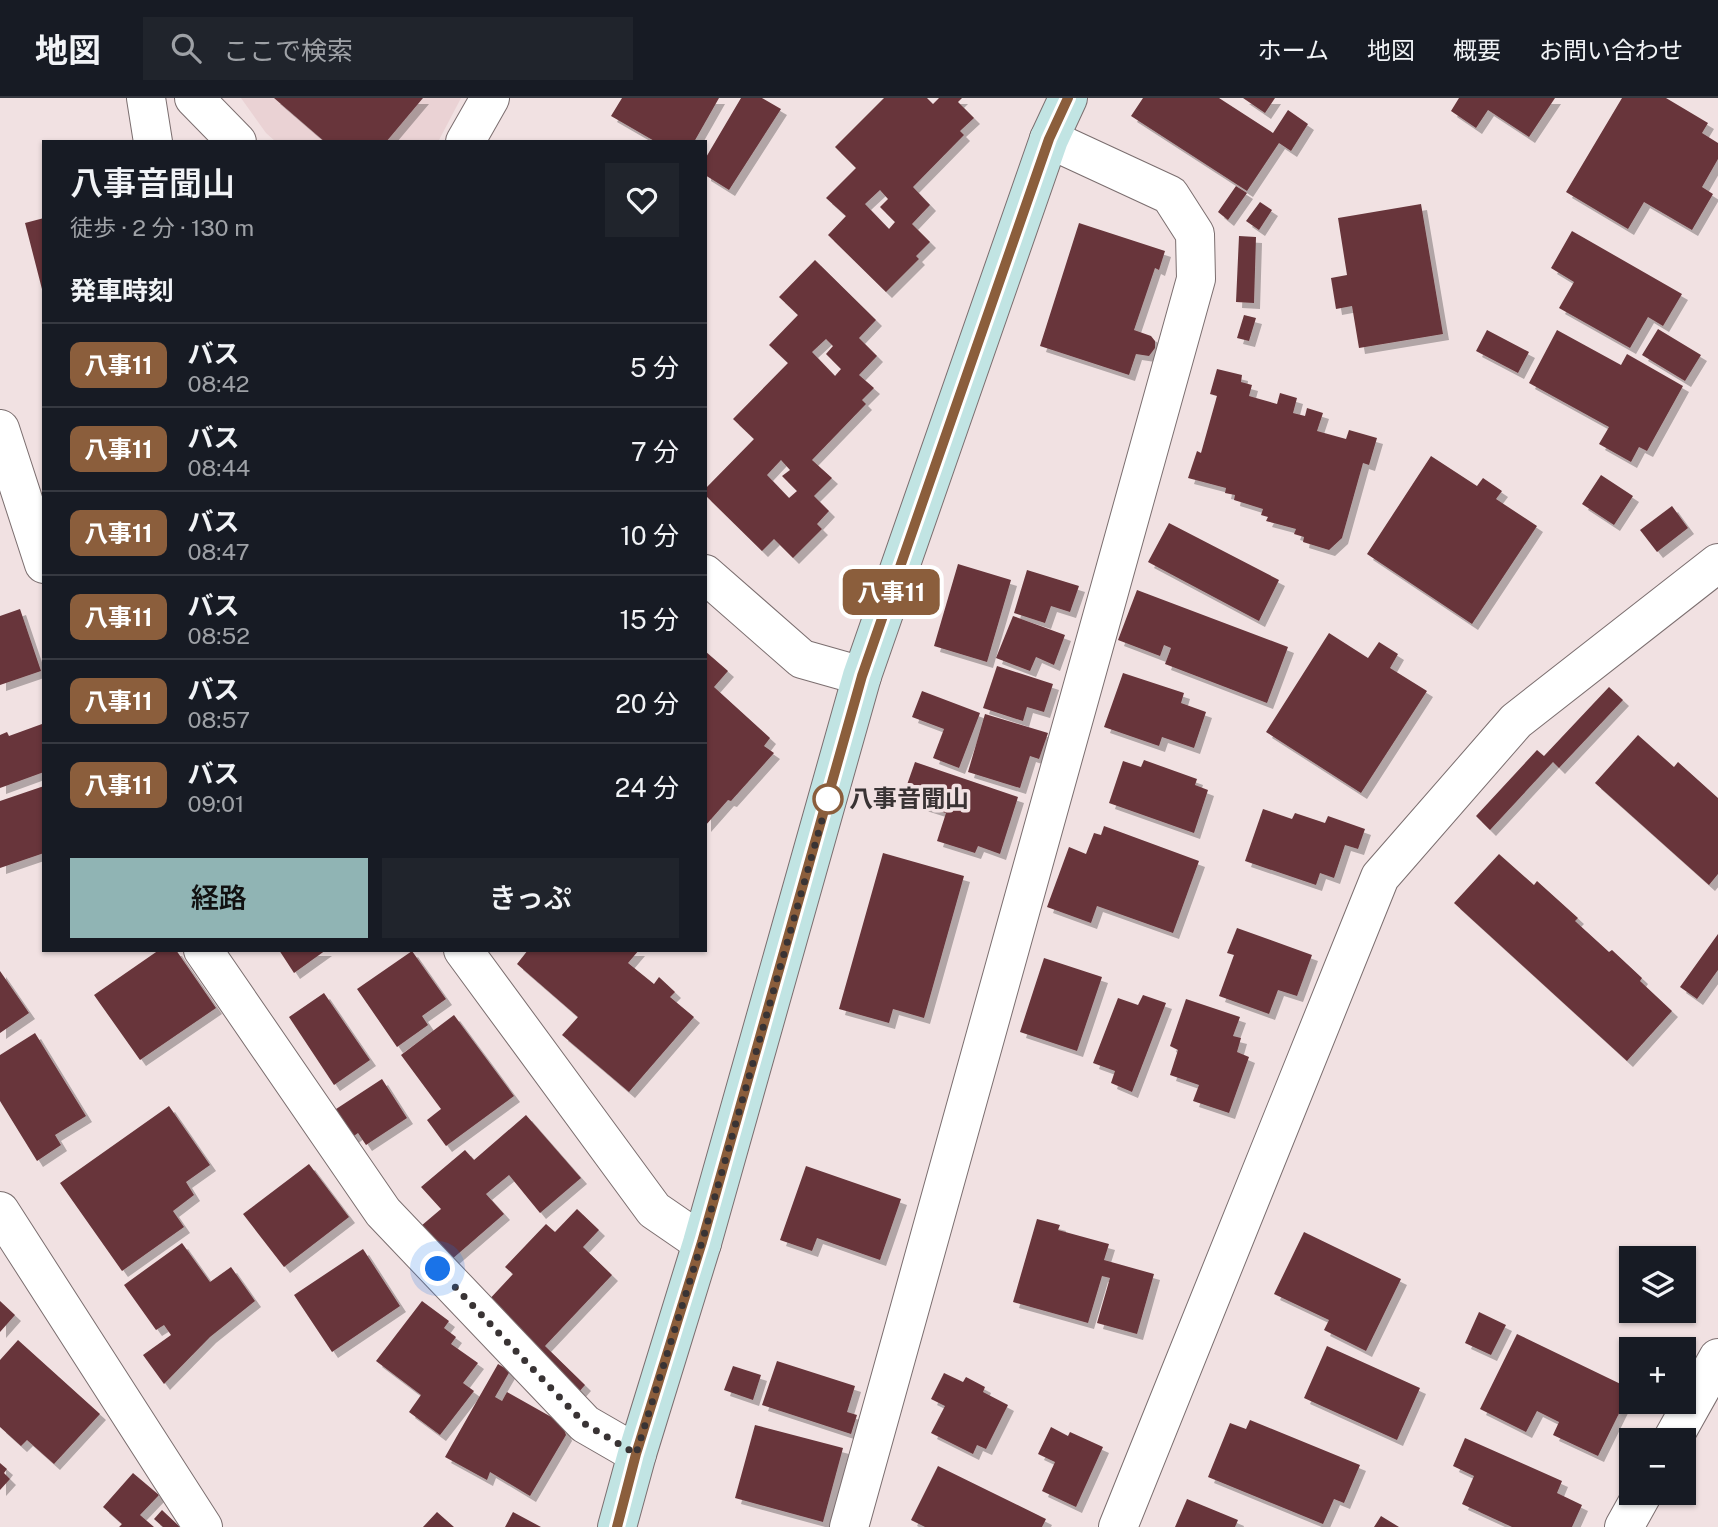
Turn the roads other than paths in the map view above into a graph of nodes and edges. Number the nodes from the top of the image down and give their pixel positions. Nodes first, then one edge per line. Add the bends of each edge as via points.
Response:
1 (146, 98) edge
2 (194, 98) edge
3 (490, 98) edge
4 (1068, 98) edge
5 (1049, 139) junction
6 (153, 140) edge
7 (235, 140) edge
8 (466, 140) edge
9 (0, 429) edge
10 (42, 558) edge
11 (1718, 563) edge
12 (707, 576) edge
13 (862, 676) junction
14 (204, 952) edge
15 (464, 952) edge
16 (0, 1211) edge
17 (702, 1242) junction
18 (1718, 1357) edge
19 (1679, 1428) edge
20 (636, 1454) junction
21 (1636, 1505) edge
22 (203, 1527) edge
23 (617, 1527) edge
24 (849, 1527) edge
25 (1118, 1527) edge
26 (1624, 1527) edge

1 - 6 street
2 - 7 street
3 - 8 street
4 - 5 main road
5 - 13 main road
5 - 24 street via 1170,195 1195,234 1196,279
9 - 10 street
11 - 25 street via 1516,721 1380,877
12 - 13 street via 802,659
13 - 17 main road
14 - 20 street via 383,1212 585,1424
15 - 17 street via 654,1210
16 - 22 street
17 - 20 main road
18 - 19 street
20 - 23 main road
21 - 26 street

